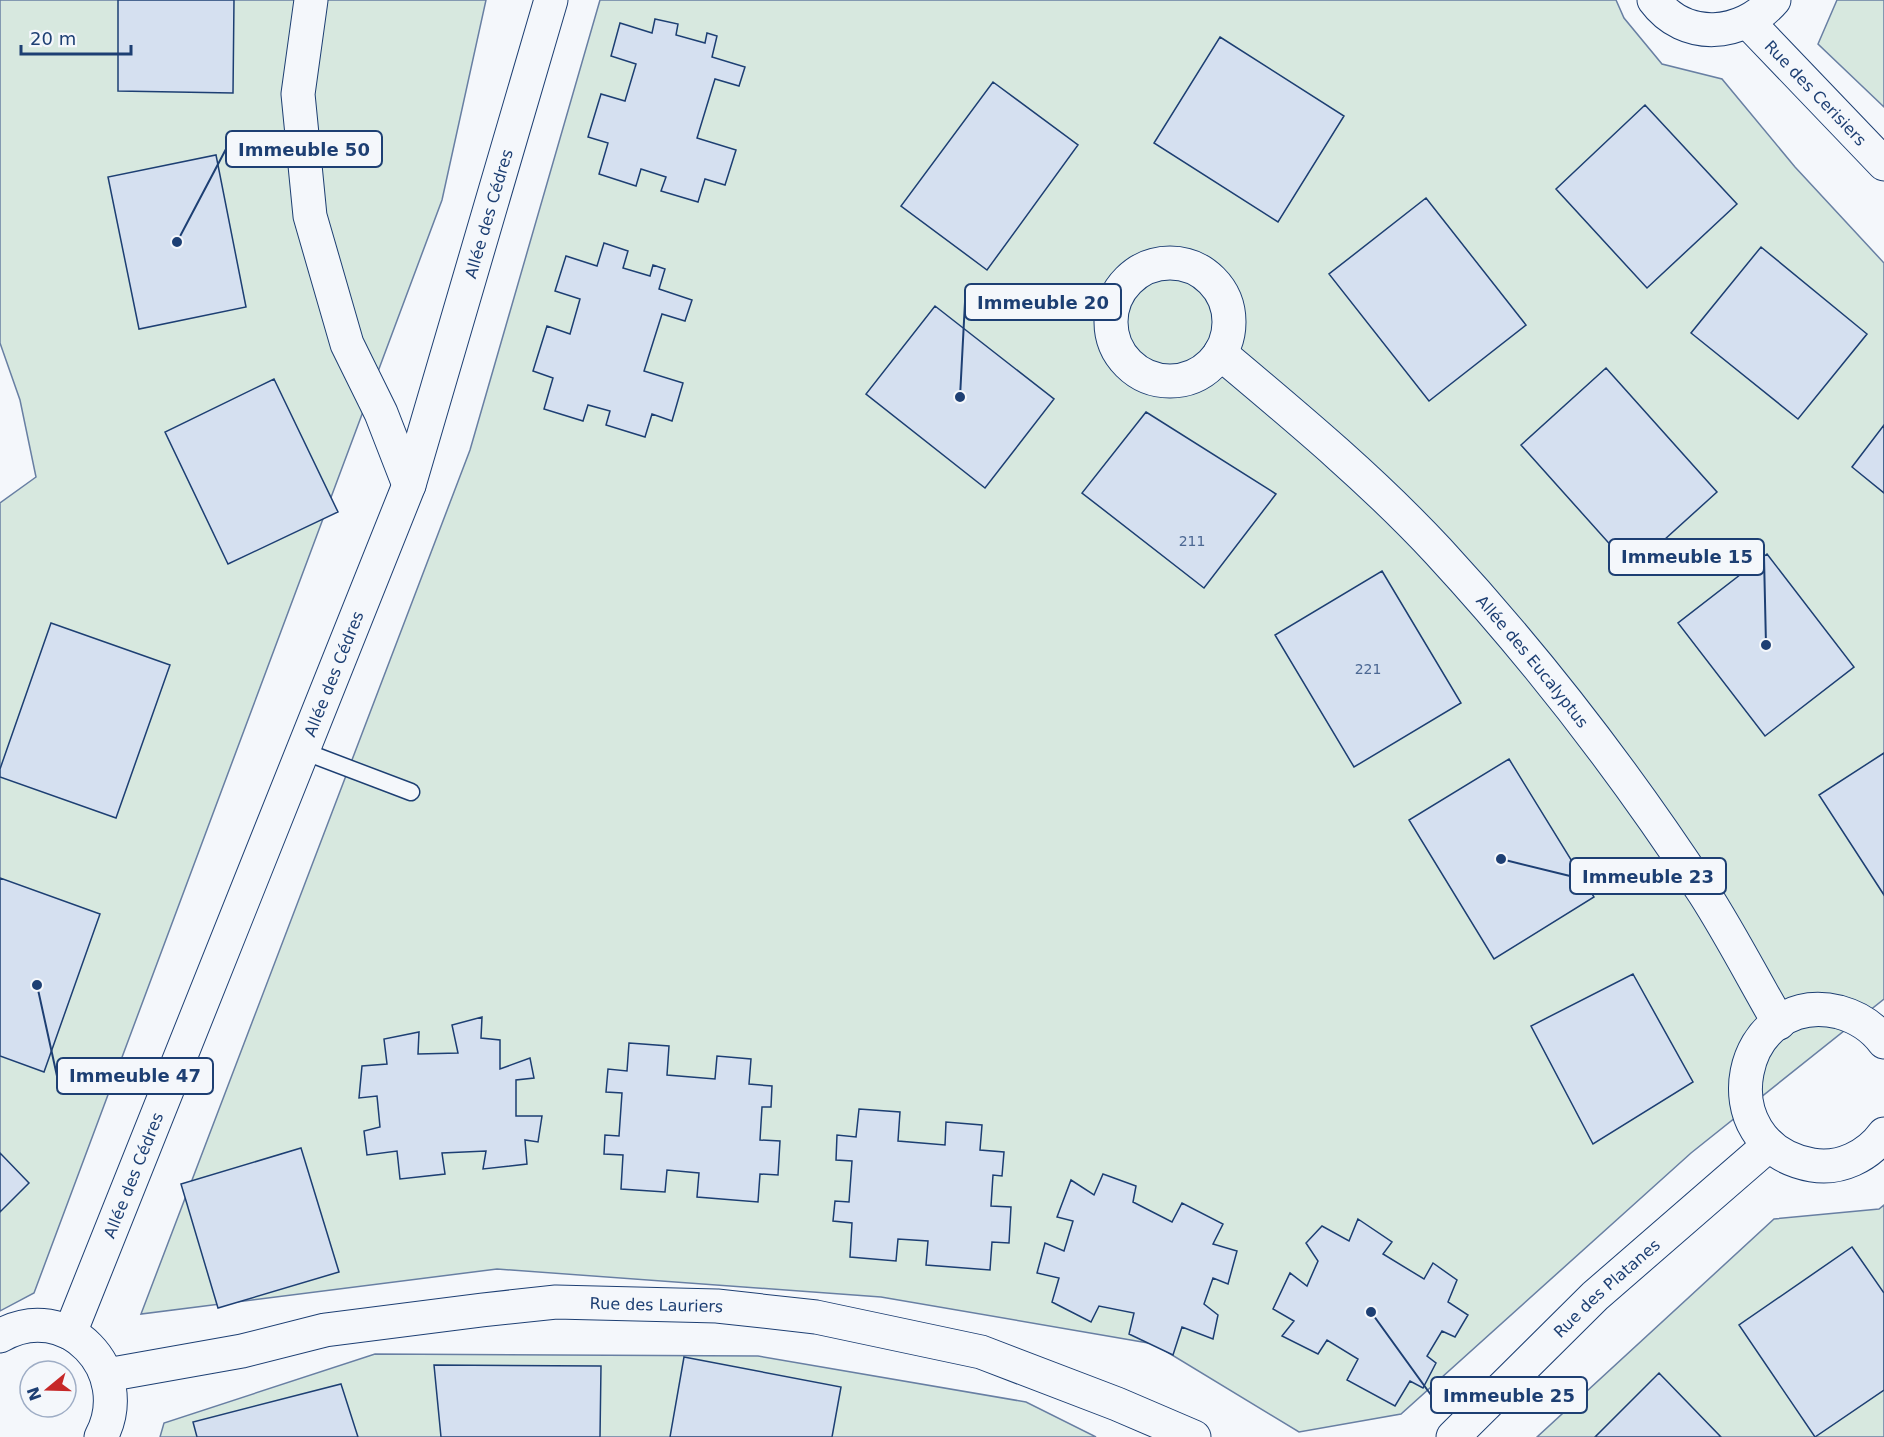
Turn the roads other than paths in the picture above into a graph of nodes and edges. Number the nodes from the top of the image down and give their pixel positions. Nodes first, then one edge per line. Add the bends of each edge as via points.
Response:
1 (311, 0) edge
2 (551, 0) edge
3 (1654, 0) edge
4 (1774, 0) edge
5 (1748, 22) junction
6 (1884, 164) edge
7 (1220, 353) dead end
8 (409, 484) junction
9 (303, 751) junction
10 (411, 792) dead end
11 (1779, 1023) junction
12 (1882, 1035) edge
13 (1882, 1142) edge
14 (1769, 1145) junction
15 (70, 1333) junction
16 (0, 1336) edge
17 (107, 1375) junction
18 (101, 1437) edge
19 (1194, 1437) edge
20 (1453, 1437) edge

1 - 8 street via 298,94 310,216 346,344 381,413
2 - 8 street, Allée des Cédres
3 - 5 street via 1670,16 1695,27 1722,30
4 - 5 street
5 - 6 street, Rue des Cerisiers
7 - 11 street, Allée des Eucalyptus via 1348,463 1436,549 1534,658 1623,774 1706,895
8 - 9 street, Allée des Cédres
9 - 10 lane
9 - 15 street, Allée des Cédres
11 - 12 street via 1812,1010 1831,1010 1848,1014
11 - 14 street via 1756,1045 1745,1074 1746,1105 1751,1120
13 - 14 street via 1850,1161 1816,1166 1791,1159
14 - 20 street, Rue des Platanes via 1594,1296
15 - 16 street via 29,1326
15 - 17 street via 92,1351
17 - 18 street via 111,1402
17 - 19 street, Rue des Lauriers via 242,1351 325,1330 493,1308 556,1302 717,1306 816,1317 981,1352

